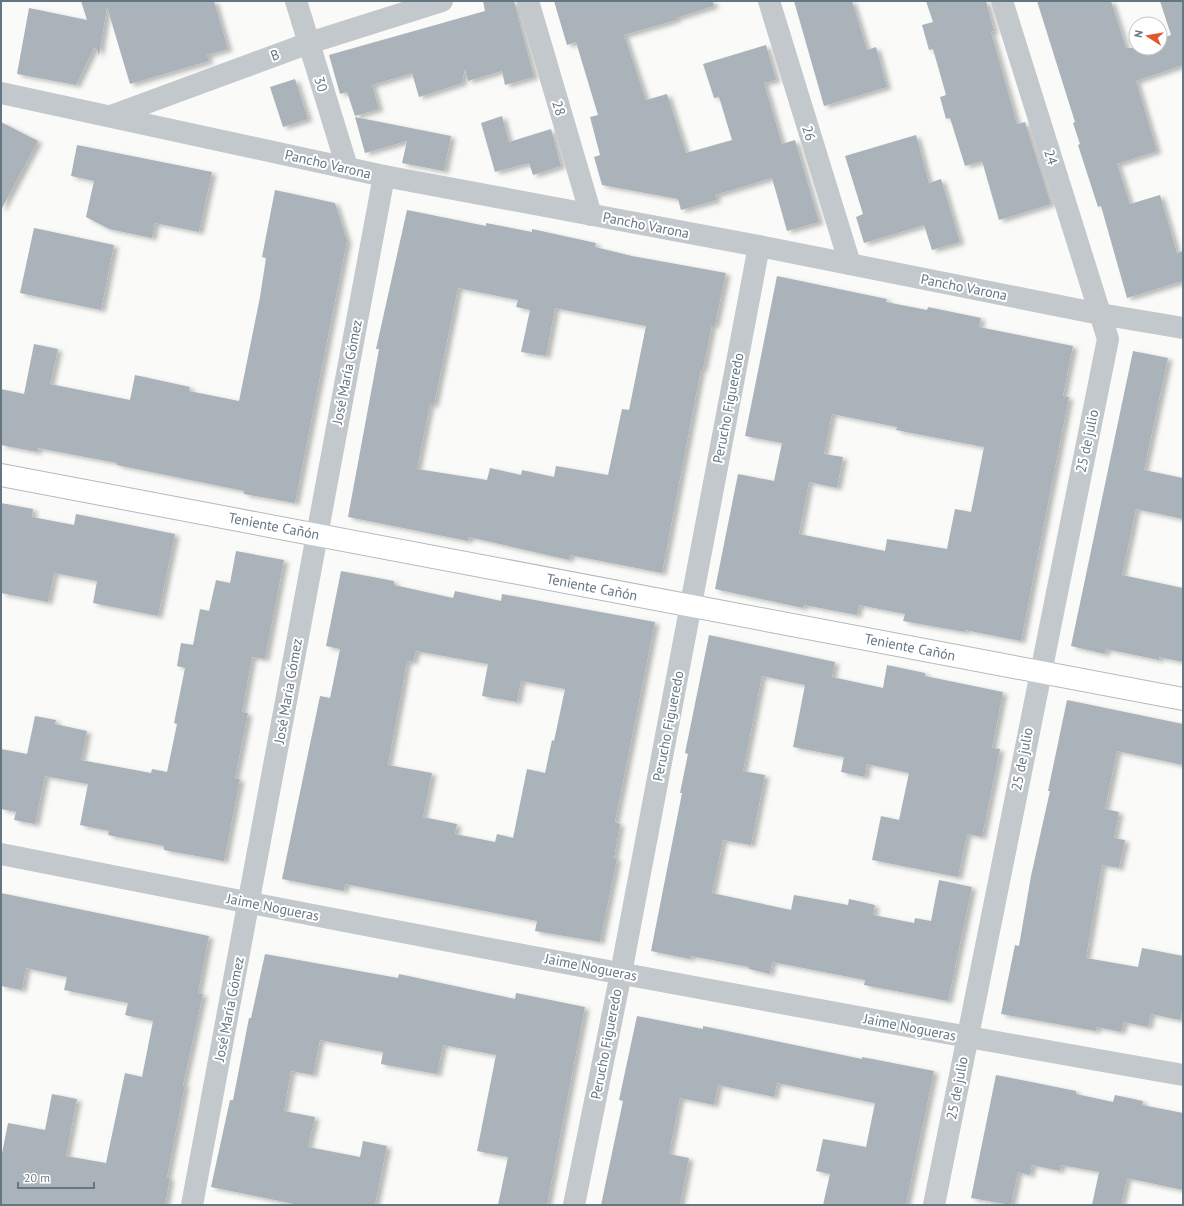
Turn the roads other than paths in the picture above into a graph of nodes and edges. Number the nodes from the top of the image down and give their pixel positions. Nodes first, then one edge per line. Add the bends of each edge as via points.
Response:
1 (296, 1) edge
2 (442, 1) edge
3 (528, 1) edge
4 (769, 1) edge
5 (1002, 1) edge
6 (309, 43) junction
7 (1, 93) edge
8 (111, 116) junction
9 (347, 167) junction
10 (384, 176) junction
11 (591, 215) junction
12 (759, 246) junction
13 (850, 264) junction
14 (1100, 314) junction
15 (1183, 328) edge
16 (1, 475) edge
17 (316, 534) junction
18 (690, 606) junction
19 (1040, 672) junction
20 (1183, 699) edge
21 (1, 854) edge
22 (249, 903) junction
23 (621, 973) junction
24 (967, 1037) junction
25 (1183, 1075) edge
26 (192, 1205) edge
27 (574, 1205) edge
28 (934, 1205) edge

1 - 6 street, 30
2 - 6 street, B
3 - 11 street, 28
4 - 13 street, 26
5 - 14 street, 24
6 - 8 street, B
6 - 9 street, 30
7 - 8 street, Pancho Varona
8 - 9 street, Pancho Varona
9 - 10 street, Pancho Varona
10 - 11 street, Pancho Varona
10 - 17 street, José María Gómez
11 - 12 street, Pancho Varona
12 - 13 street, Pancho Varona
12 - 18 street, Perucho Figueredo
13 - 14 street, Pancho Varona
14 - 15 street, Pancho Varona
14 - 19 street, 25 de julio via 1108,339
16 - 17 street, Teniente Cañón
17 - 18 street, Teniente Cañón
17 - 22 street, José María Gómez
18 - 19 street, Teniente Cañón
18 - 23 street, Perucho Figueredo
19 - 20 street, Teniente Cañón
19 - 24 street, 25 de julio
21 - 22 street, Jaime Nogueras
22 - 23 street, Jaime Nogueras
22 - 26 street, José María Gómez
23 - 24 street, Jaime Nogueras
23 - 27 street, Perucho Figueredo
24 - 25 street, Jaime Nogueras
24 - 28 street, 25 de julio

